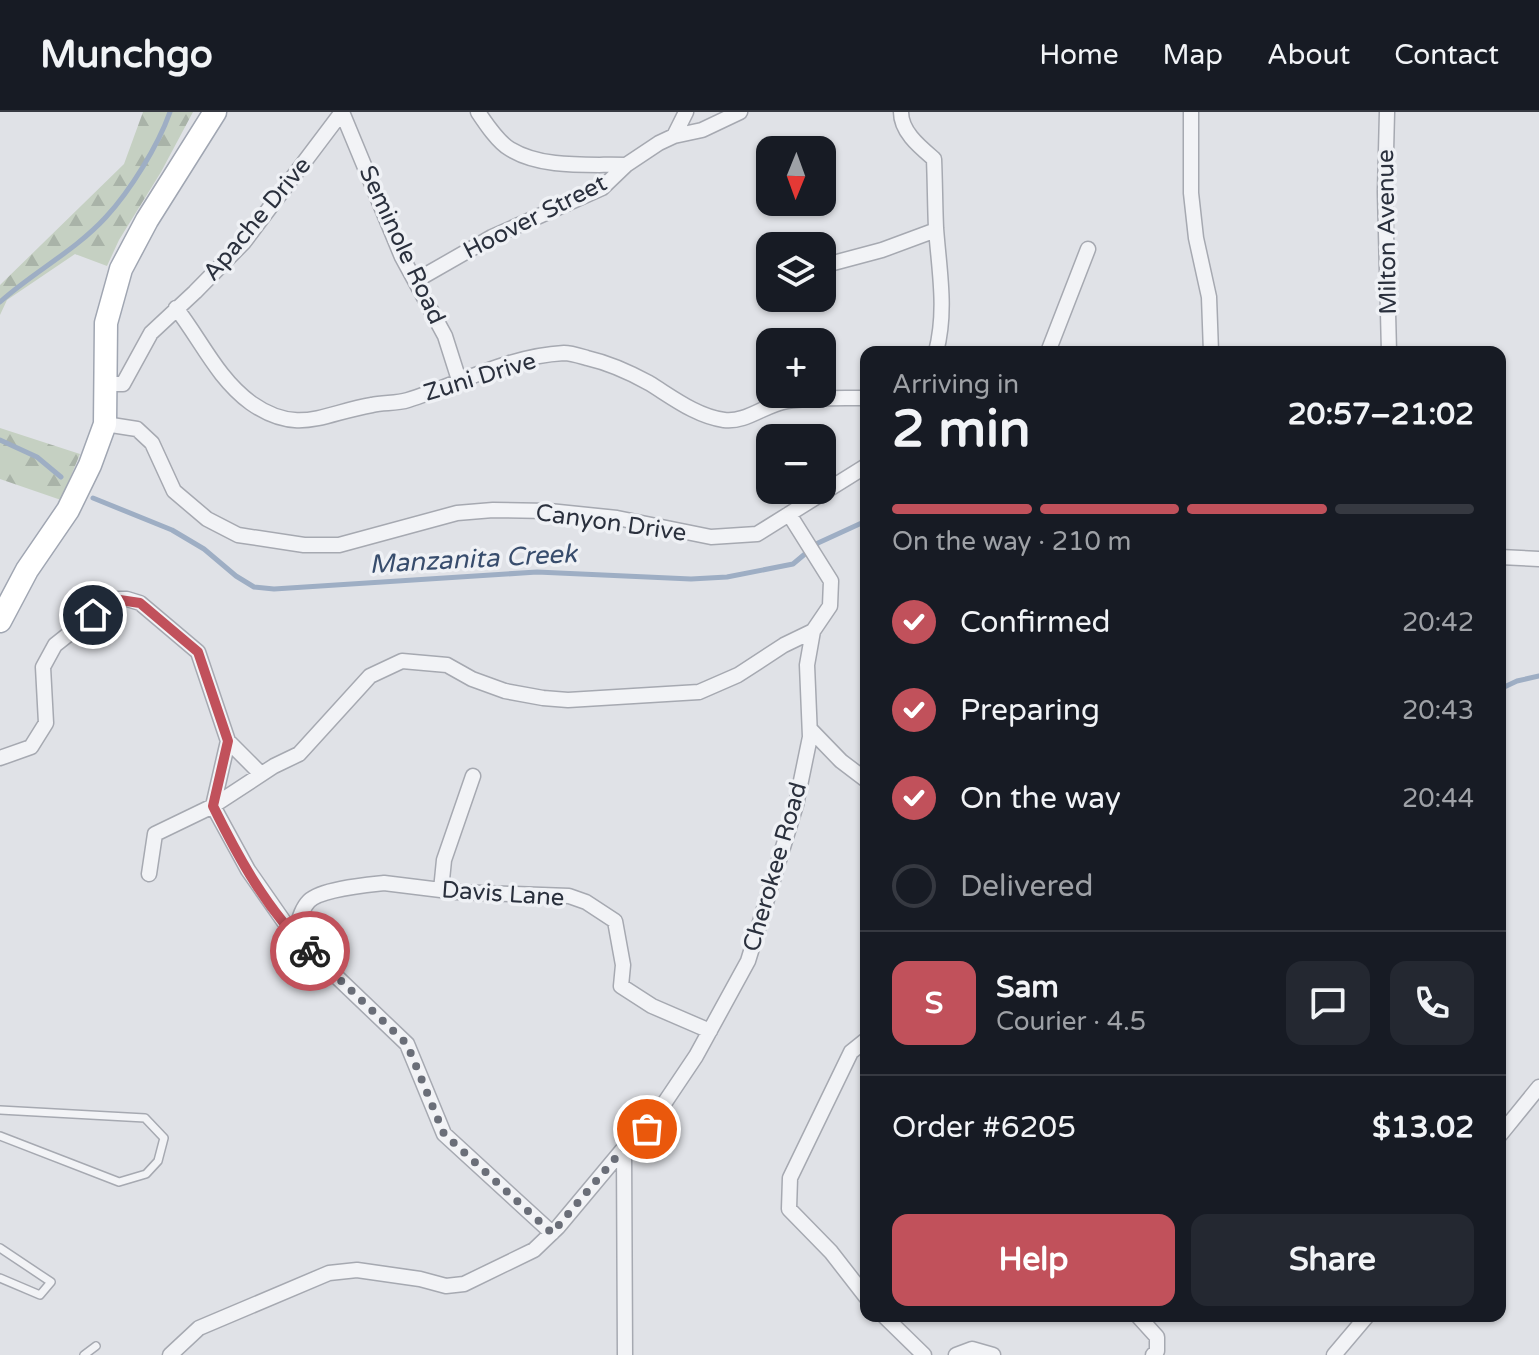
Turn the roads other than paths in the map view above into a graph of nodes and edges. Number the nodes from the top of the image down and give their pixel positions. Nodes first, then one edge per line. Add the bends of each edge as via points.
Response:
1 (215, 112) edge
2 (342, 112) edge
3 (478, 112) edge
4 (686, 112) edge
5 (740, 112) edge
6 (901, 112) edge
7 (1191, 112) edge
8 (1387, 112) edge
9 (674, 136) junction
10 (626, 165) junction
11 (936, 230) junction
12 (1088, 249) dead end
13 (836, 262) edge
14 (415, 281) junction
15 (176, 308) junction
16 (938, 346) edge
17 (1050, 346) edge
18 (1211, 346) edge
19 (1389, 346) edge
20 (459, 380) junction
21 (104, 384) junction
22 (860, 398) edge
23 (105, 424) junction
24 (860, 470) edge
25 (789, 514) junction
26 (1506, 557) edge
27 (1539, 557) edge
28 (0, 621) edge
29 (813, 631) junction
30 (810, 729) junction
31 (228, 741) junction
32 (0, 758) edge
33 (261, 774) junction
34 (860, 775) edge
35 (473, 776) dead end
36 (213, 806) junction
37 (149, 874) dead end
38 (441, 890) junction
39 (294, 936) junction
40 (710, 1031) junction
41 (860, 1045) edge
42 (1539, 1087) edge
43 (0, 1110) edge
44 (1506, 1128) edge
45 (0, 1136) edge
46 (624, 1148) junction
47 (552, 1233) junction
48 (0, 1248) edge
49 (0, 1278) edge
50 (860, 1289) edge
51 (890, 1322) edge
52 (1143, 1322) edge
53 (1362, 1322) edge
54 (96, 1346) dead end
55 (84, 1355) edge
56 (170, 1355) edge
57 (625, 1355) edge
58 (924, 1355) edge
59 (956, 1355) edge
60 (993, 1355) edge
61 (1153, 1355) edge
62 (1334, 1355) edge

1 - 21 main road via 121,269 106,323
2 - 14 street, Seminole Road
2 - 15 street, Apache Drive via 244,242
3 - 10 street via 508,148 532,159
4 - 9 street
5 - 9 street, Hoover Street
6 - 11 street via 914,141 934,159
7 - 18 street via 1191,193 1209,297
8 - 19 street, Milton Avenue
9 - 10 street, Hoover Street
10 - 14 street, Hoover Street via 602,188 492,237
11 - 13 street
11 - 16 street via 942,294
12 - 17 street
14 - 20 street, Seminole Road via 445,336
15 - 20 street, Zuni Drive via 207,358 237,391 285,420 324,419 404,401
15 - 21 street, Apache Drive via 151,333 123,384
20 - 22 street, Zuni Drive via 566,353 605,362 687,407 725,420 784,401
21 - 23 main road
23 - 25 street, Canyon Drive via 137,429 152,443 174,491 207,519 262,540 339,545 457,513 493,510 617,518 711,537 757,534
23 - 28 main road via 68,510
24 - 25 street, Canyon Drive
25 - 29 street, Cherokee Road via 831,581 830,606
26 - 27 street
29 - 30 street, Cherokee Road via 807,665
29 - 33 street via 738,675 687,693 543,698 505,691 447,665 402,661 370,676 299,754
30 - 34 street
30 - 40 street, Cherokee Road via 796,805 767,907 748,961
31 - 32 street via 198,652 140,603 113,599 55,645 43,667 46,723 31,747
31 - 33 street
31 - 36 street
33 - 36 street
35 - 38 street via 444,860
36 - 37 street via 155,834
36 - 39 street via 248,870
38 - 39 street, Davis Lane via 384,883 325,893 311,899
38 - 40 street, Davis Lane via 569,896 586,902 615,921 621,986
39 - 47 street via 407,1044 444,1134
40 - 46 street, Cherokee Road via 647,1129
41 - 50 street via 851,1052 790,1178 789,1209
42 - 44 street
43 - 45 lane via 145,1118 164,1138 158,1161 146,1174 119,1182
46 - 47 street, Cherokee Road
46 - 57 street
47 - 56 street, Cherokee Road via 534,1250 464,1284 446,1286 357,1270 329,1273 199,1328
48 - 49 lane via 51,1282 40,1295
51 - 58 street
52 - 61 street via 1157,1337
53 - 62 street
54 - 55 lane
59 - 60 street via 972,1349

